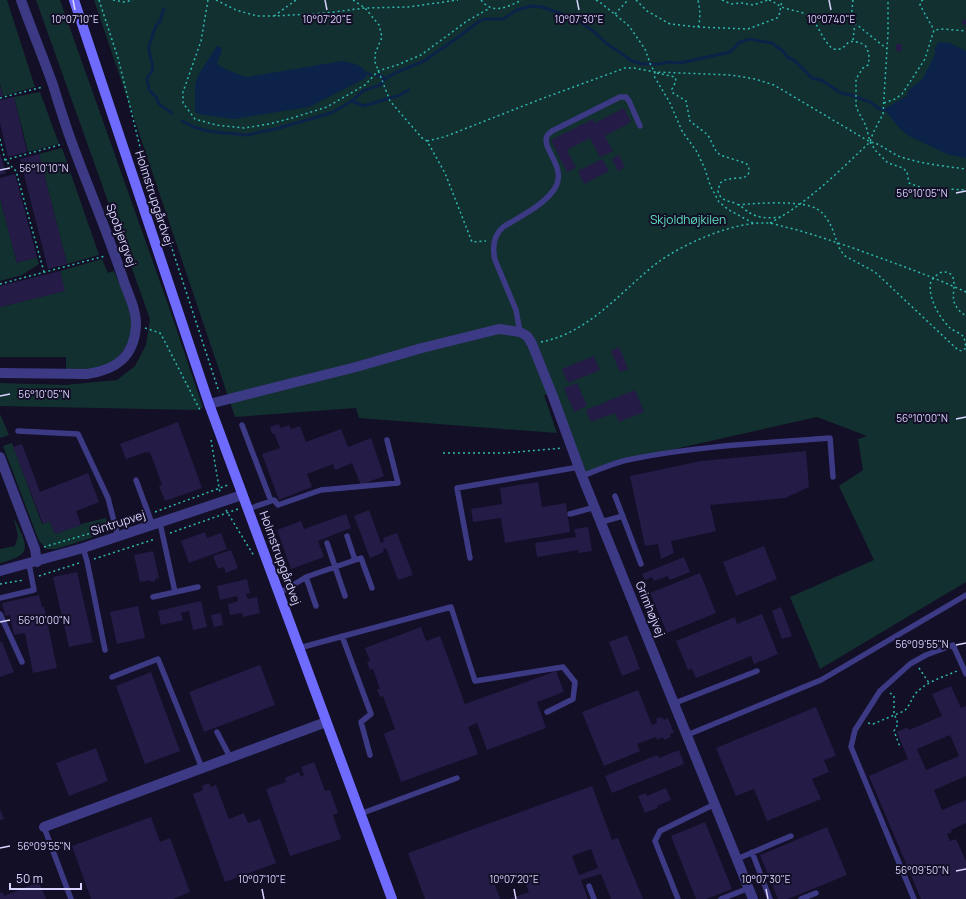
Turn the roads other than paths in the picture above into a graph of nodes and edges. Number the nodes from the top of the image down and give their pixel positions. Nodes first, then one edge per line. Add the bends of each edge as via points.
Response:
1 (21, 0) edge
2 (74, 0) edge
3 (640, 126) dead end
4 (520, 332) junction
5 (0, 373) edge
6 (209, 404) junction
7 (242, 425) dead end
8 (18, 431) dead end
9 (387, 440) dead end
10 (1, 460) edge
11 (581, 472) junction
12 (4, 477) edge
13 (834, 477) dead end
14 (136, 480) dead end
15 (242, 495) junction
16 (615, 496) dead end
17 (271, 501) junction
18 (595, 507) junction
19 (251, 508) junction
20 (570, 514) dead end
21 (623, 516) junction
22 (601, 522) junction
23 (156, 525) junction
24 (347, 536) dead end
25 (118, 537) junction
26 (327, 543) dead end
27 (83, 548) junction
28 (470, 558) dead end
29 (355, 560) junction
30 (34, 563) junction
31 (641, 564) dead end
32 (335, 567) junction
33 (0, 571) edge
34 (306, 577) junction
35 (198, 587) dead end
36 (372, 588) dead end
37 (278, 591) junction
38 (175, 592) junction
39 (966, 594) edge
40 (345, 596) dead end
41 (153, 597) dead end
42 (0, 598) edge
43 (316, 606) dead end
44 (0, 614) edge
45 (342, 636) junction
46 (299, 648) junction
47 (105, 650) dead end
48 (22, 662) dead end
49 (757, 671) dead end
50 (965, 671) edge
51 (112, 677) dead end
52 (674, 703) junction
53 (547, 712) dead end
54 (326, 722) junction
55 (217, 732) dead end
56 (687, 735) junction
57 (370, 756) dead end
58 (230, 757) junction
59 (202, 768) junction
60 (456, 778) dead end
61 (715, 804) junction
62 (360, 814) junction
63 (44, 827) joint
64 (791, 836) dead end
65 (752, 852) junction
66 (737, 859) junction
67 (589, 886) dead end
68 (749, 888) junction
69 (816, 893) dead end
70 (71, 899) edge
71 (392, 899) edge
72 (594, 899) edge
73 (678, 899) edge
74 (721, 899) edge
75 (754, 899) edge
76 (770, 899) edge
77 (801, 899) edge
78 (914, 899) edge

1 - 5 street, Spobjergvej via 71,142 115,253 136,324 135,337 124,358 116,366 101,372
2 - 6 street, Holmstrupgårdvej
3 - 4 lane via 626,97 620,97 552,131 547,136 547,143 558,169 559,181 546,200 503,227 497,232 494,241 495,260 516,310
4 - 6 street via 499,329 481,333
4 - 11 street, Grimhøjvej via 527,336 532,344
6 - 15 street, Holmstrupgårdvej
7 - 17 lane
8 - 25 lane via 78,434 108,498
9 - 17 lane via 398,483 322,490 278,505 274,500
10 - 12 street
11 - 13 lane via 630,459 693,449 830,438
11 - 18 street, Grimhøjvej
11 - 28 lane via 457,488
12 - 30 street via 34,549
14 - 23 lane
15 - 19 street, Holmstrupgårdvej
15 - 23 street, Sintrupvej
16 - 21 lane
17 - 19 lane
18 - 20 lane
18 - 22 street, Grimhøjvej
19 - 37 street, Holmstrupgårdvej
21 - 22 lane
21 - 31 lane
22 - 52 street, Grimhøjvej
23 - 25 street, Sintrupvej
23 - 38 lane via 162,536
24 - 29 lane
25 - 27 street, Sintrupvej
26 - 32 lane
27 - 30 street, Sintrupvej
27 - 47 lane
29 - 32 lane
29 - 36 lane via 361,558
30 - 33 street, Sintrupvej
30 - 42 lane via 34,590
32 - 34 lane
32 - 40 lane
34 - 37 lane via 285,590
34 - 43 lane
35 - 38 lane
37 - 46 street, Holmstrupgårdvej
38 - 41 lane
39 - 56 lane via 821,680
44 - 48 lane
45 - 46 lane
45 - 53 lane via 451,607 475,681 562,667 575,682 573,699
45 - 57 lane via 371,714 361,722
46 - 54 street, Holmstrupgårdvej
49 - 52 lane
50 - 78 lane via 953,644 915,661 884,688 855,730 851,747
51 - 59 lane via 158,659
52 - 56 street, Grimhøjvej
54 - 58 street
54 - 62 street, Holmstrupgårdvej
55 - 58 lane
56 - 61 street, Grimhøjvej
58 - 59 street
59 - 63 street
60 - 62 lane
61 - 66 street, Grimhøjvej
61 - 73 lane via 660,831 655,841
62 - 71 street, Holmstrupgårdvej
63 - 70 lane
64 - 65 lane
65 - 66 lane
65 - 76 lane
66 - 68 street, Grimhøjvej
67 - 72 lane
68 - 74 lane
68 - 75 street, Grimhøjvej
69 - 77 lane

